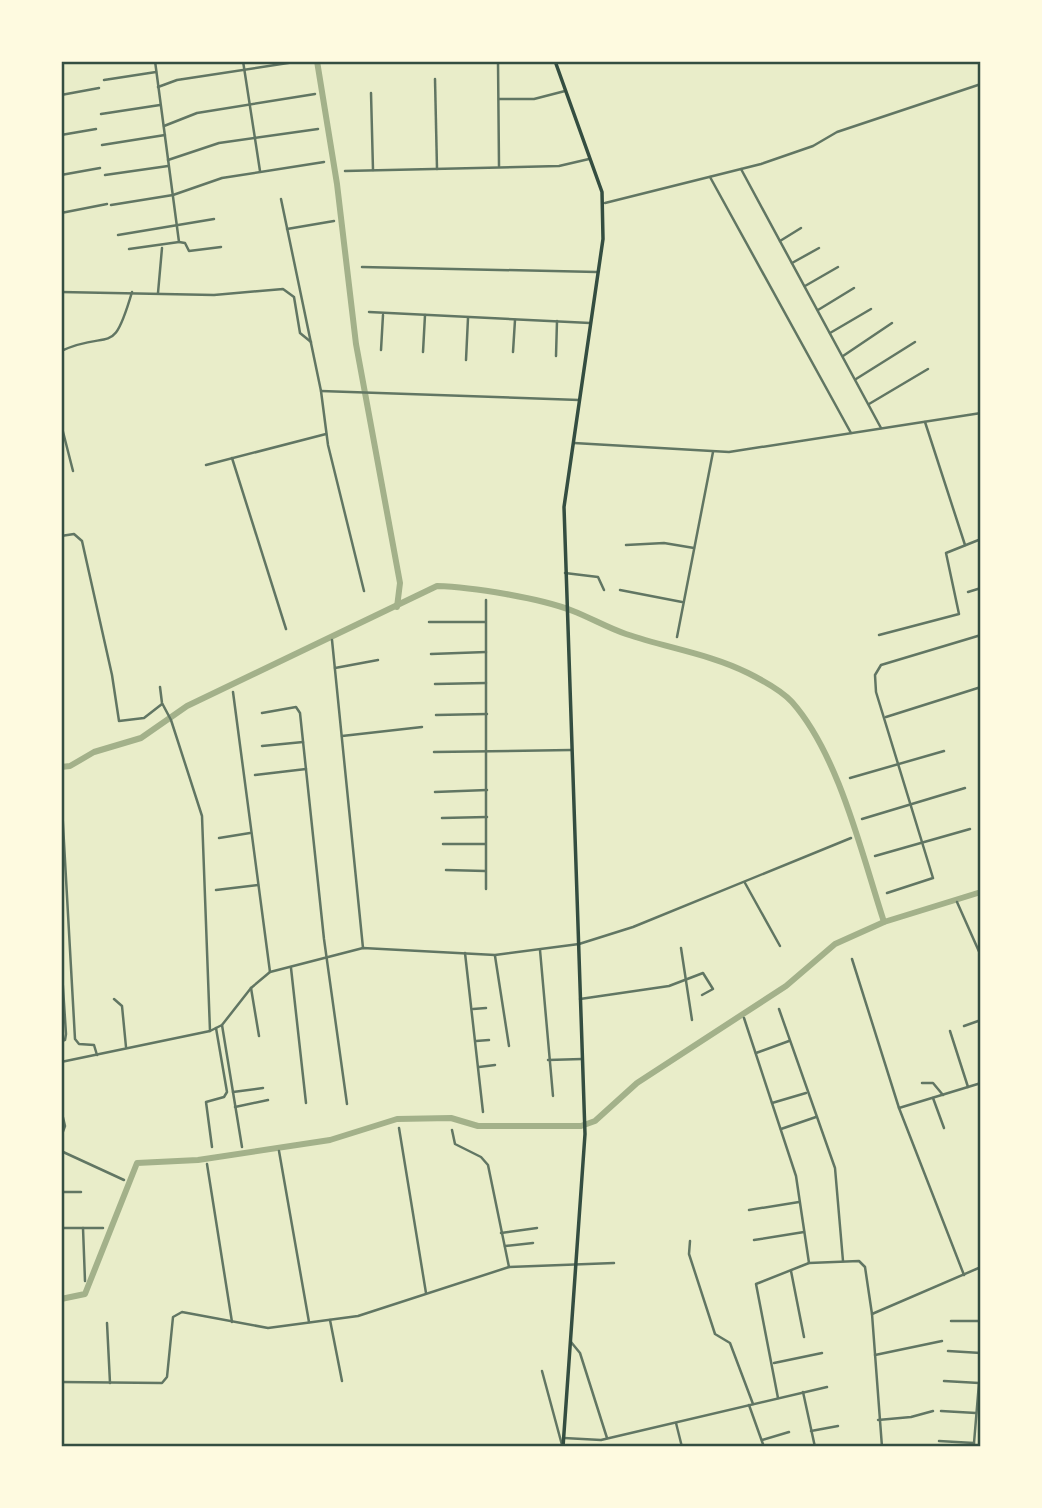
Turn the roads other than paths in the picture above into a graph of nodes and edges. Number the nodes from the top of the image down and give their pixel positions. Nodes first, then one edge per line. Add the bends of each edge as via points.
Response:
1 (155, 61) edge
2 (243, 61) edge
3 (301, 61) edge
4 (498, 61) edge
5 (555, 61) edge
6 (244, 70) junction
7 (157, 72) junction
8 (435, 79) dead end
9 (104, 80) dead end
10 (981, 84) edge
11 (158, 87) junction
12 (99, 88) dead end
13 (565, 91) junction
14 (372, 93) dead end
15 (315, 94) dead end
16 (61, 95) edge
17 (499, 99) junction
18 (250, 104) junction
19 (161, 105) junction
20 (102, 114) dead end
21 (164, 126) junction
22 (96, 128) dead end
23 (317, 129) dead end
24 (61, 135) edge
25 (165, 135) junction
26 (256, 138) junction
27 (102, 145) dead end
28 (590, 158) junction
29 (168, 160) junction
30 (324, 162) dead end
31 (169, 166) junction
32 (100, 167) dead end
33 (499, 168) junction
34 (437, 169) junction
35 (741, 169) junction
36 (373, 170) junction
37 (260, 171) junction
38 (345, 171) dead end
39 (61, 175) edge
40 (105, 175) dead end
41 (710, 177) junction
42 (173, 195) junction
43 (281, 198) dead end
44 (605, 203) junction
45 (61, 213) edge
46 (214, 219) dead end
47 (334, 222) dead end
48 (176, 225) junction
49 (801, 228) dead end
50 (287, 229) junction
51 (118, 235) dead end
52 (780, 241) junction
53 (179, 242) junction
54 (221, 247) dead end
55 (162, 248) dead end
56 (819, 248) dead end
57 (129, 249) dead end
58 (792, 263) junction
59 (362, 267) dead end
60 (838, 267) dead end
61 (597, 272) junction
62 (805, 286) junction
63 (854, 288) dead end
64 (61, 292) edge
65 (132, 292) junction
66 (158, 293) junction
67 (871, 309) dead end
68 (818, 310) junction
69 (369, 312) dead end
70 (383, 313) junction
71 (425, 315) junction
72 (468, 317) junction
73 (515, 319) junction
74 (557, 321) junction
75 (590, 323) junction
76 (892, 323) dead end
77 (830, 333) junction
78 (915, 342) dead end
79 (312, 343) junction
80 (381, 350) dead end
81 (61, 351) edge
82 (423, 352) dead end
83 (513, 352) dead end
84 (556, 356) dead end
85 (843, 356) junction
86 (466, 360) dead end
87 (928, 369) dead end
88 (855, 379) junction
89 (321, 391) junction
90 (579, 400) junction
91 (869, 404) junction
92 (981, 413) edge
93 (925, 422) junction
94 (61, 424) edge
95 (881, 429) junction
96 (851, 433) junction
97 (326, 434) junction
98 (573, 443) junction
99 (713, 452) junction
100 (232, 458) junction
101 (206, 465) dead end
102 (73, 471) dead end
103 (61, 536) edge
104 (981, 539) edge
105 (626, 545) dead end
106 (965, 545) junction
107 (694, 548) junction
108 (565, 573) junction
109 (981, 588) edge
110 (604, 590) dead end
111 (620, 590) dead end
112 (364, 591) dead end
113 (968, 592) dead end
114 (486, 600) dead end
115 (684, 602) junction
116 (429, 622) dead end
117 (486, 622) junction
118 (286, 629) dead end
119 (879, 635) dead end
120 (981, 635) edge
121 (677, 637) dead end
122 (332, 640) dead end
123 (486, 652) junction
124 (431, 654) dead end
125 (378, 660) dead end
126 (335, 668) junction
127 (486, 683) junction
128 (435, 684) dead end
129 (160, 687) dead end
130 (981, 687) edge
131 (233, 692) dead end
132 (162, 703) junction
133 (262, 713) dead end
134 (487, 714) junction
135 (436, 715) dead end
136 (886, 717) junction
137 (422, 727) dead end
138 (342, 736) junction
139 (303, 742) junction
140 (262, 746) dead end
141 (571, 750) junction
142 (487, 751) junction
143 (944, 751) dead end
144 (434, 752) dead end
145 (900, 764) junction
146 (306, 769) junction
147 (255, 775) dead end
148 (850, 778) dead end
149 (965, 788) dead end
150 (61, 789) edge
151 (487, 790) junction
152 (435, 792) dead end
153 (911, 804) junction
154 (486, 817) junction
155 (442, 818) dead end
156 (862, 819) dead end
157 (970, 829) dead end
158 (251, 833) junction
159 (219, 838) dead end
160 (851, 838) dead end
161 (923, 843) junction
162 (443, 844) dead end
163 (486, 844) junction
164 (875, 856) dead end
165 (446, 870) dead end
166 (486, 871) junction
167 (745, 883) junction
168 (258, 885) junction
169 (486, 889) dead end
170 (216, 890) dead end
171 (887, 893) dead end
172 (957, 902) dead end
173 (579, 944) junction
174 (780, 946) dead end
175 (363, 948) junction
176 (681, 948) dead end
177 (540, 949) junction
178 (465, 953) junction
179 (495, 955) junction
180 (981, 956) edge
181 (61, 957) edge
182 (328, 959) junction
183 (852, 959) dead end
184 (292, 968) junction
185 (270, 972) junction
186 (685, 982) junction
187 (251, 988) junction
188 (702, 995) dead end
189 (114, 999) dead end
190 (580, 999) junction
191 (486, 1008) dead end
192 (473, 1009) junction
193 (779, 1009) dead end
194 (744, 1017) dead end
195 (692, 1020) dead end
196 (981, 1020) edge
197 (222, 1025) junction
198 (964, 1026) dead end
199 (216, 1027) junction
200 (210, 1031) junction
201 (950, 1031) dead end
202 (259, 1036) dead end
203 (489, 1040) dead end
204 (476, 1041) junction
205 (790, 1041) junction
206 (61, 1042) edge
207 (509, 1046) dead end
208 (126, 1047) junction
209 (756, 1053) junction
210 (61, 1054) edge
211 (97, 1055) junction
212 (582, 1059) junction
213 (548, 1060) junction
214 (62, 1062) edge
215 (495, 1065) dead end
216 (479, 1067) junction
217 (922, 1083) dead end
218 (981, 1083) edge
219 (968, 1087) junction
220 (263, 1088) dead end
221 (807, 1092) junction
222 (233, 1093) junction
223 (943, 1095) junction
224 (553, 1096) dead end
225 (933, 1098) junction
226 (268, 1100) dead end
227 (306, 1103) dead end
228 (772, 1103) junction
229 (347, 1104) dead end
230 (235, 1107) junction
231 (899, 1108) junction
232 (61, 1109) edge
233 (483, 1112) dead end
234 (816, 1117) junction
235 (399, 1128) dead end
236 (944, 1128) dead end
237 (781, 1129) junction
238 (452, 1130) dead end
239 (61, 1137) edge
240 (212, 1147) dead end
241 (242, 1147) dead end
242 (61, 1151) edge
243 (279, 1152) dead end
244 (207, 1164) dead end
245 (124, 1180) dead end
246 (61, 1192) edge
247 (80, 1192) dead end
248 (799, 1202) junction
249 (749, 1210) dead end
250 (61, 1228) edge
251 (83, 1228) junction
252 (103, 1228) dead end
253 (537, 1228) dead end
254 (804, 1232) junction
255 (501, 1233) junction
256 (754, 1240) dead end
257 (690, 1241) dead end
258 (533, 1243) dead end
259 (505, 1247) junction
260 (843, 1261) junction
261 (614, 1262) dead end
262 (809, 1262) junction
263 (576, 1264) junction
264 (509, 1267) junction
265 (980, 1268) edge
266 (791, 1270) junction
267 (981, 1274) edge
268 (964, 1275) junction
269 (85, 1281) dead end
270 (426, 1293) junction
271 (872, 1314) junction
272 (330, 1320) junction
273 (951, 1321) dead end
274 (981, 1321) edge
275 (232, 1322) junction
276 (309, 1322) junction
277 (107, 1323) dead end
278 (804, 1337) dead end
279 (942, 1341) dead end
280 (571, 1342) junction
281 (948, 1351) dead end
282 (822, 1353) dead end
283 (981, 1353) edge
284 (875, 1355) junction
285 (772, 1363) junction
286 (542, 1371) dead end
287 (981, 1371) edge
288 (342, 1381) dead end
289 (944, 1381) dead end
290 (61, 1382) edge
291 (110, 1382) junction
292 (979, 1383) edge
293 (827, 1387) dead end
294 (803, 1392) junction
295 (778, 1398) junction
296 (751, 1404) junction
297 (933, 1411) dead end
298 (940, 1411) dead end
299 (976, 1413) junction
300 (878, 1420) junction
301 (676, 1422) junction
302 (838, 1426) dead end
303 (811, 1431) junction
304 (789, 1432) dead end
305 (564, 1438) junction
306 (607, 1438) junction
307 (761, 1441) junction
308 (939, 1441) dead end
309 (974, 1445) edge
310 (563, 1446) edge
311 (682, 1447) edge
312 (764, 1447) edge
313 (815, 1447) edge
314 (882, 1447) edge

1 - 7 street
2 - 6 street
3 - 6 street
4 - 17 street
5 - 13 main road
6 - 11 street
6 - 18 street
7 - 9 street
7 - 11 street
8 - 34 street
10 - 35 street
11 - 19 street
12 - 16 street
13 - 17 street via 534,99
13 - 28 main road
14 - 36 street
15 - 18 street
17 - 33 street
18 - 21 street via 197,113
18 - 26 street
19 - 20 street
19 - 21 street
21 - 25 street
22 - 24 street
23 - 26 street
25 - 27 street
25 - 29 street
26 - 29 street via 219,143
26 - 37 street
28 - 33 street via 559,166
28 - 44 main road
29 - 31 street
30 - 37 street
31 - 40 street
31 - 42 street
32 - 39 street
33 - 34 street
34 - 36 street
35 - 41 street
35 - 52 street
36 - 38 street
37 - 42 street
41 - 44 street
41 - 96 street
42 - 45 street
42 - 48 street
43 - 50 street
44 - 61 main road
46 - 48 street
47 - 50 street
48 - 51 street
48 - 53 street
49 - 52 street
50 - 79 street
52 - 58 street
53 - 54 street via 194,252
53 - 57 street
55 - 66 street
56 - 58 street
58 - 62 street
59 - 61 street
60 - 62 street
61 - 75 main road
62 - 68 street
63 - 68 street
64 - 65 street
65 - 66 street
65 - 81 street via 113,338
66 - 79 street via 288,290 294,297 300,333
67 - 77 street
68 - 77 street
69 - 70 street
70 - 71 street
70 - 80 street
71 - 72 street
71 - 82 street
72 - 73 street
72 - 86 street
73 - 74 street
73 - 83 street
74 - 75 street
74 - 84 street
75 - 90 main road
76 - 85 street
77 - 85 street
78 - 88 street
79 - 89 street
85 - 88 street
87 - 91 street
88 - 91 street
89 - 90 street
89 - 97 street
90 - 98 main road
91 - 95 street
92 - 93 street
93 - 95 street
93 - 106 street
94 - 102 street
95 - 96 street
96 - 99 street
97 - 100 street
97 - 112 street
98 - 99 street
98 - 108 main road via 564,507
99 - 107 street
100 - 101 street
100 - 118 street
103 - 132 street via 74,534 82,541 119,721 144,718
104 - 106 street
105 - 107 street via 664,543
106 - 119 street via 949,550 945,558 959,614
107 - 115 street
108 - 110 street via 598,577
108 - 141 main road
109 - 113 street
111 - 115 street
114 - 117 street
115 - 121 street
116 - 117 street
117 - 123 street
120 - 136 street via 881,665 873,681
122 - 126 street
123 - 124 street
123 - 127 street
125 - 126 street
126 - 138 street
127 - 128 street
127 - 134 street
129 - 132 street
130 - 136 street
131 - 158 street
132 - 200 street via 197,794 203,823
133 - 139 street via 299,709
134 - 135 street
134 - 142 street
136 - 145 street
137 - 138 street
138 - 175 street
139 - 140 street
139 - 146 street
141 - 142 street
141 - 173 main road
142 - 144 street
142 - 151 street
143 - 145 street
145 - 148 street
145 - 153 street
146 - 147 street
146 - 182 street
149 - 153 street
150 - 211 street via 75,1038 79,1044 94,1045
151 - 152 street
151 - 154 street
153 - 156 street
153 - 161 street
154 - 155 street
154 - 163 street
157 - 161 street
158 - 159 street
158 - 168 street
160 - 167 street
161 - 164 street
161 - 171 street via 933,880
162 - 163 street
163 - 166 street
165 - 166 street
166 - 169 street
167 - 173 street
167 - 174 street
168 - 170 street
168 - 185 street
172 - 180 street
173 - 177 street
173 - 190 main road
175 - 178 street
175 - 182 street
176 - 186 street
177 - 179 street
177 - 213 street
178 - 179 street
178 - 192 street
179 - 207 street
181 - 206 street via 66,1034
182 - 184 street
182 - 229 street
183 - 231 street
184 - 185 street
184 - 227 street
185 - 187 street
186 - 188 street via 705,973 713,989
186 - 190 street
186 - 195 street
187 - 197 street
187 - 202 street
189 - 208 street via 122,1006
190 - 212 main road
191 - 192 street
192 - 204 street
193 - 205 street
194 - 209 street
196 - 198 street
197 - 199 street
197 - 222 street
199 - 200 street
199 - 240 street via 227,1092 206,1102
200 - 208 street
201 - 219 street
203 - 204 street
204 - 216 street
205 - 209 street
205 - 221 street
208 - 211 street
209 - 228 street
210 - 214 street
211 - 214 street
212 - 213 street
212 - 263 main road via 584,1134
213 - 224 street
215 - 216 street
216 - 233 street
217 - 223 street via 933,1083
218 - 219 street
219 - 223 street
220 - 222 street
221 - 228 street
221 - 234 street
222 - 230 street
223 - 225 street
225 - 231 street
225 - 236 street
226 - 230 street
228 - 237 street
230 - 241 street
231 - 268 street
232 - 239 street via 65,1126
234 - 237 street
234 - 260 street via 835,1168
235 - 270 street
237 - 248 street
238 - 255 street via 455,1144 488,1165
242 - 245 street
243 - 276 street
244 - 275 street
246 - 247 street
248 - 249 street
248 - 254 street
250 - 251 street
251 - 252 street
251 - 269 street
253 - 255 street
254 - 256 street
254 - 262 street
255 - 259 street
257 - 296 street via 689,1254 715,1334 730,1343
258 - 259 street
259 - 264 street
260 - 262 street
260 - 271 street via 864,1264
261 - 263 street
262 - 266 street
263 - 264 street
263 - 280 main road
264 - 270 street
265 - 267 street
265 - 268 street
266 - 278 street
266 - 285 street via 755,1286
268 - 271 street
270 - 272 street via 358,1316
271 - 284 street
272 - 276 street
272 - 288 street
273 - 274 street
275 - 276 street via 264,1328
275 - 291 street via 177,1313 164,1382
277 - 291 street
279 - 284 street
280 - 305 main road
280 - 306 street via 580,1353
281 - 283 street
282 - 285 street
284 - 300 street
285 - 295 street
286 - 310 street
287 - 292 street
289 - 292 street
290 - 291 street
292 - 299 street
293 - 294 street
294 - 295 street
294 - 303 street
295 - 296 street
296 - 301 street
296 - 307 street
297 - 300 street
298 - 299 street
299 - 309 street
300 - 314 street
301 - 306 street
301 - 311 street
302 - 303 street
303 - 313 street
304 - 307 street
305 - 306 street
305 - 310 main road
307 - 312 street
308 - 309 street

